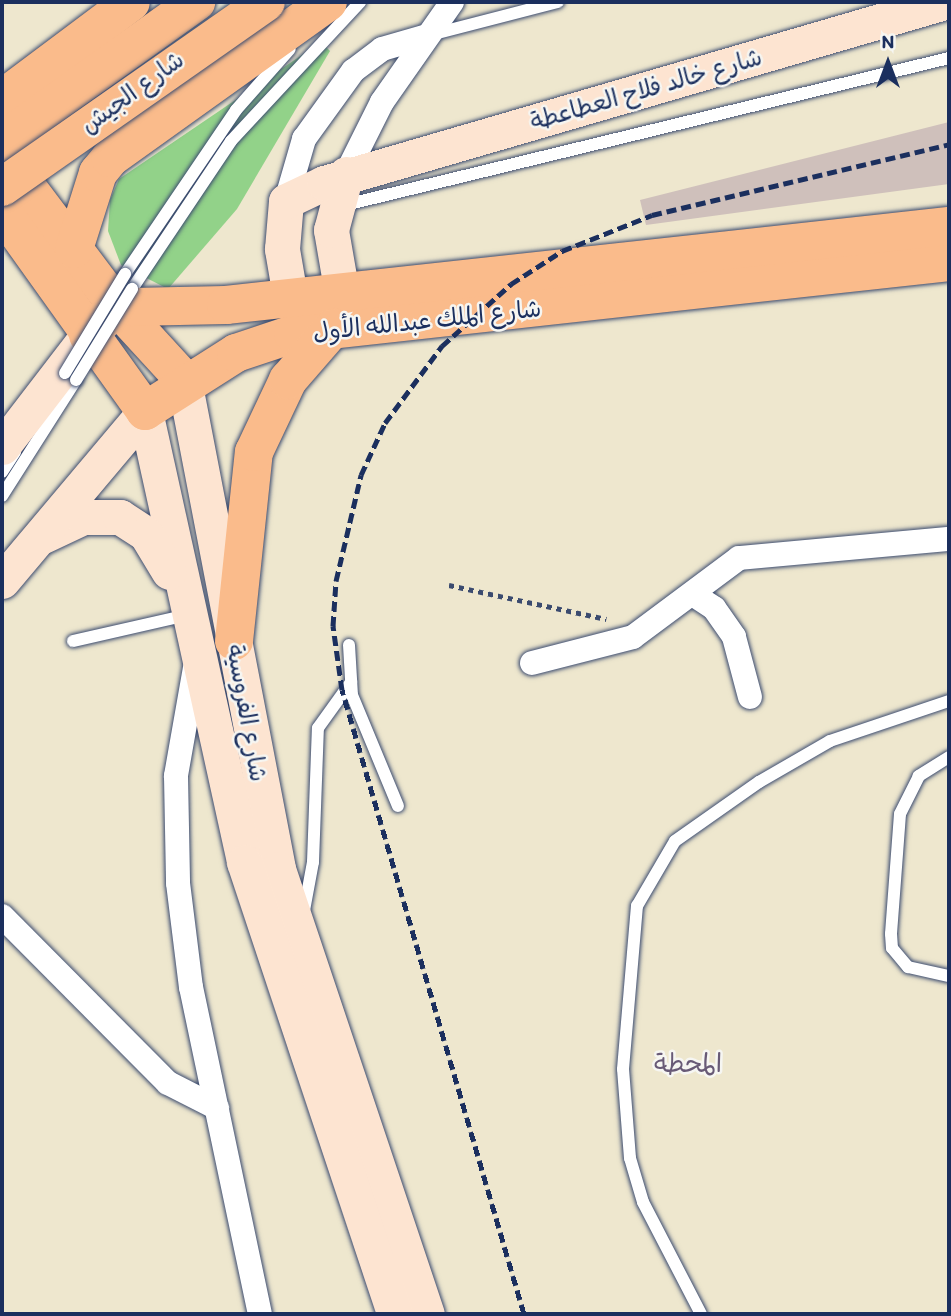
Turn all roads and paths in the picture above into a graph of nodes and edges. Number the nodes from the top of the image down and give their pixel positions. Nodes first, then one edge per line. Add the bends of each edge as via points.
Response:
1 (131, 2) edge
2 (196, 2) edge
3 (266, 2) edge
4 (340, 2) edge
5 (452, 2) edge
6 (558, 2) edge
7 (945, 2) edge
8 (348, 3) edge
9 (427, 36) junction
10 (949, 58) edge
11 (2, 99) edge
12 (2, 141) edge
13 (2, 154) edge
14 (464, 158) junction
15 (346, 174) junction
16 (2, 187) edge
17 (286, 201) junction
18 (334, 208) junction
19 (2, 211) edge
20 (949, 226) edge
21 (74, 249) junction
22 (17, 252) edge
23 (949, 262) edge
24 (341, 288) junction
25 (125, 291) junction
26 (290, 296) junction
27 (333, 328) junction
28 (88, 335) junction
29 (71, 376) junction
30 (184, 380) junction
31 (145, 411) junction
32 (2, 447) edge
33 (2, 472) edge
34 (2, 496) edge
35 (949, 538) edge
36 (31, 543) junction
37 (2, 581) edge
38 (449, 585) dead end
39 (694, 595) junction
40 (187, 615) junction
41 (648, 628) junction
42 (73, 641) dead end
43 (233, 641) junction
44 (349, 645) dead end
45 (196, 662) junction
46 (532, 663) dead end
47 (351, 682) junction
48 (750, 696) dead end
49 (949, 701) edge
50 (949, 757) edge
51 (398, 806) dead end
52 (2, 916) edge
53 (297, 940) junction
54 (949, 976) edge
55 (217, 1108) junction
56 (260, 1314) edge
57 (394, 1314) edge
58 (427, 1314) edge
59 (701, 1314) edge

1 - 11 main road
2 - 12 main road, شارع الجيش
3 - 16 main road, شارع الجيش, bridge
4 - 25 lane via 236,110
5 - 9 street
6 - 9 lane
7 - 14 main road, شارع خالد فلاح العطاعطة
8 - 21 main road via 110,158 98,173
8 - 25 lane via 232,141
9 - 15 street via 382,102
9 - 17 street via 382,49 353,71 304,139
10 - 14 lane
13 - 21 main road
14 - 15 main road, شارع خالد فلاح العطاعطة
14 - 18 lane
15 - 17 main road, شارع خالد فلاح العطاعطة
15 - 18 main road
17 - 26 main road via 282,249
18 - 24 main road via 331,250
19 - 22 main road, شارع الفروسية
20 - 24 main road, شارع الملك عبدالله الأول
21 - 25 main road
22 - 28 main road, شارع الفروسية
23 - 27 main road, شارع الملك عبدالله الأول
24 - 26 main road, شارع الملك عبدالله الأول
25 - 26 main road, شارع الملك عبدالله الأول via 226,306
25 - 28 main road
25 - 29 lane, bridge
25 - 30 main road
27 - 30 main road, شارع الملك عبدالله الأول via 262,342
27 - 43 main road via 288,380 254,452
28 - 31 main road, شارع الفروسية
28 - 32 main road
29 - 33 lane
29 - 34 lane
30 - 31 main road, شارع الملك عبدالله الأول
30 - 43 main road, شارع الفروسية
31 - 36 main road, شارع الملك عبدالله الأول
31 - 40 main road, شارع الفروسية
35 - 39 street via 739,558
36 - 37 main road, شارع الملك عبدالله الأول
36 - 40 main road via 83,517 134,524 164,559
38 - 41 path
39 - 41 street
39 - 48 street via 714,608 734,637
40 - 42 lane
40 - 45 main road, شارع الفروسية
41 - 46 street
43 - 53 main road, شارع الفروسية
44 - 47 lane
45 - 55 street via 176,776 178,883 191,988
45 - 57 main road, شارع الفروسية via 269,951
47 - 51 lane
47 - 53 lane via 318,728 313,862
49 - 59 lane via 830,741 759,782 675,841 637,906 623,1069 630,1158 643,1202
50 - 54 lane via 919,776 900,814 891,934 892,948 908,967
52 - 55 street via 168,1083
53 - 58 main road, شارع الفروسية
55 - 56 street

